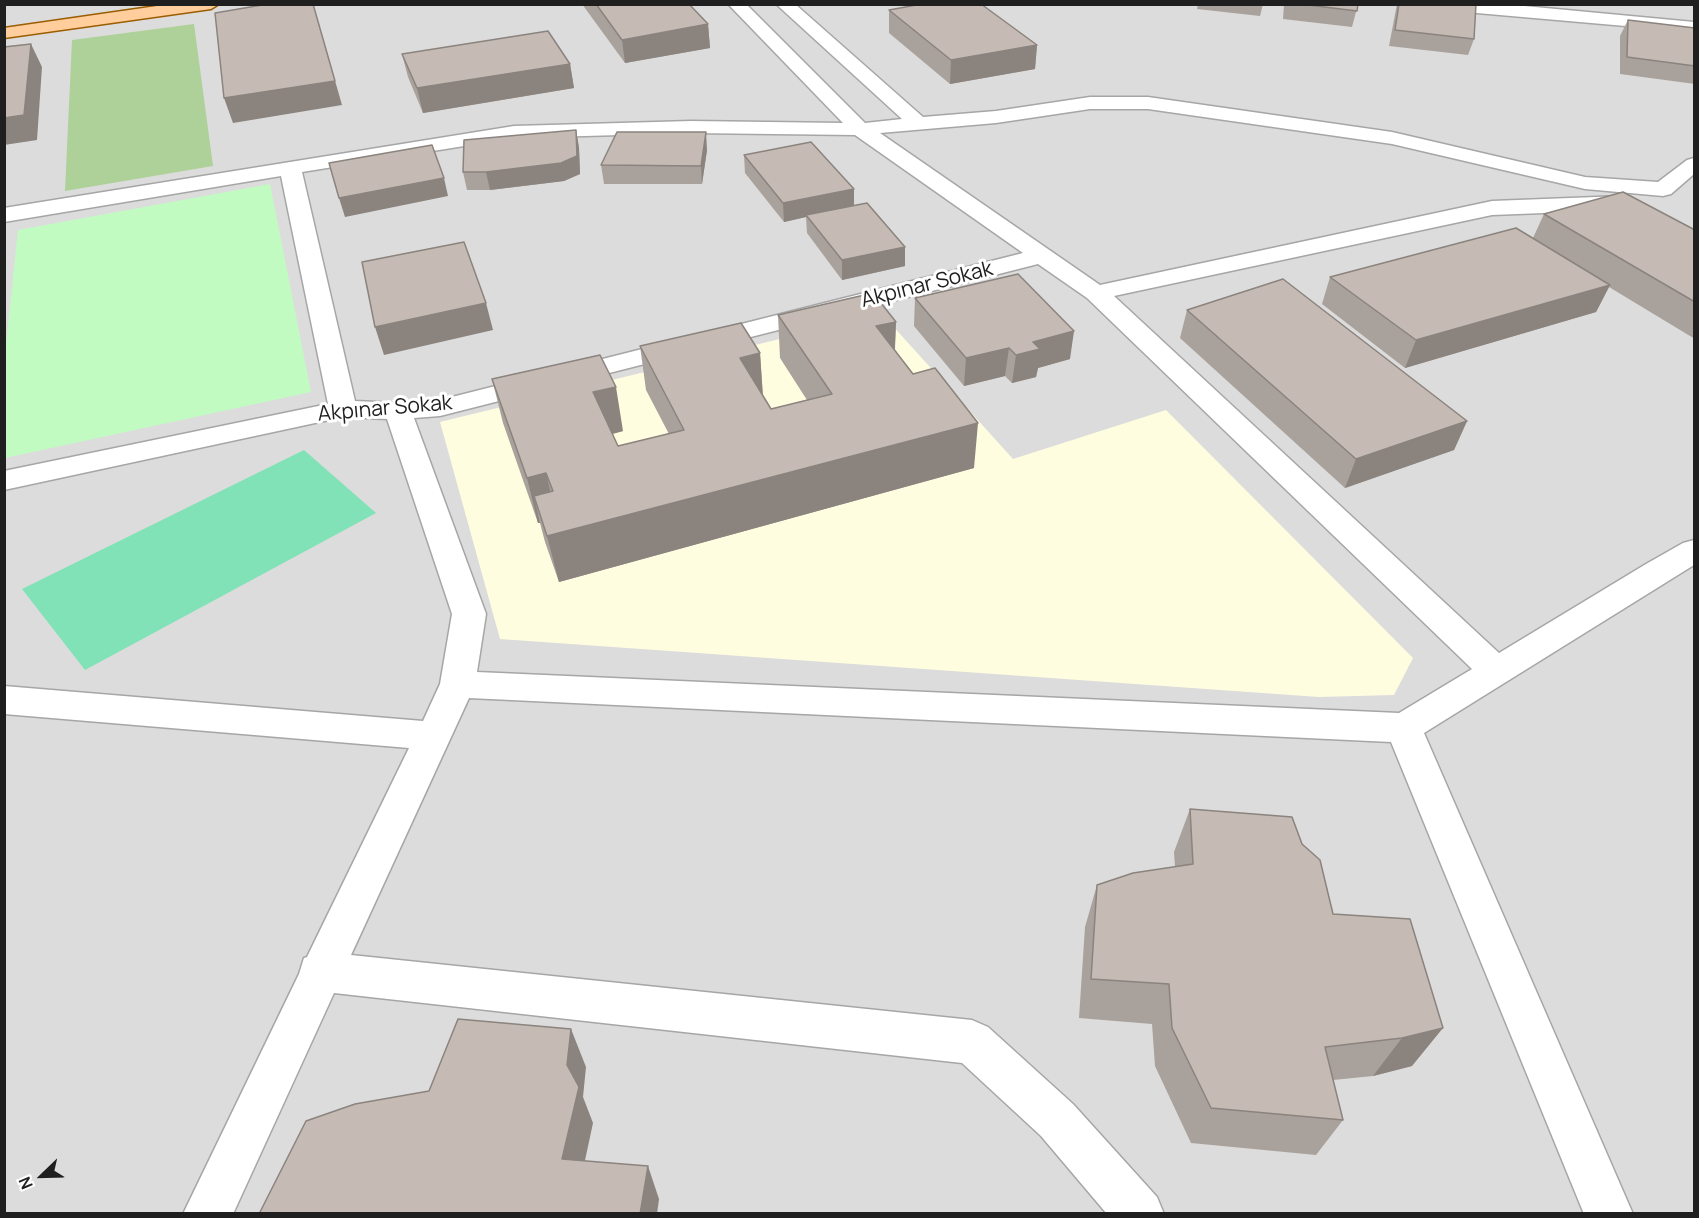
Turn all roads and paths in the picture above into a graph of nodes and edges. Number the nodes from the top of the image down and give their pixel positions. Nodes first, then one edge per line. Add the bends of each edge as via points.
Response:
1 (118, 4) edge
2 (211, 4) edge
3 (736, 4) edge
4 (784, 4) edge
5 (1431, 4) edge
6 (1526, 4) edge
7 (1592, 4) edge
8 (1574, 15) junction
9 (4, 20) edge
10 (1695, 27) edge
11 (4, 33) edge
12 (919, 124) junction
13 (860, 129) junction
14 (1695, 164) edge
15 (290, 168) junction
16 (1652, 200) junction
17 (4, 214) edge
18 (1041, 256) junction
19 (1095, 292) junction
20 (344, 409) junction
21 (398, 411) junction
22 (4, 481) edge
23 (1695, 551) edge
24 (1496, 671) junction
25 (458, 684) junction
26 (4, 700) edge
27 (1404, 728) junction
28 (433, 736) junction
29 (320, 972) junction
30 (207, 1214) edge
31 (1140, 1214) edge
32 (1609, 1214) edge

1 - 9 main road
2 - 11 main road
3 - 13 street
4 - 12 street
5 - 8 street
6 - 8 street
7 - 8 street
8 - 10 street
12 - 13 street
12 - 16 street via 1090,103 1148,103 1392,138
13 - 15 street via 692,127 514,132
13 - 18 street
14 - 16 street
15 - 17 street
15 - 20 street
16 - 19 street via 1492,208
18 - 19 street
18 - 21 street, Akpınar Sokak via 440,408
19 - 24 street
20 - 21 street, Akpınar Sokak
20 - 22 street, Akpınar Sokak
21 - 25 street via 469,614
23 - 24 street
24 - 27 street
25 - 27 street
25 - 28 street
26 - 28 street
27 - 32 street
28 - 29 street
29 - 30 street
29 - 31 street via 972,1042 1057,1120

